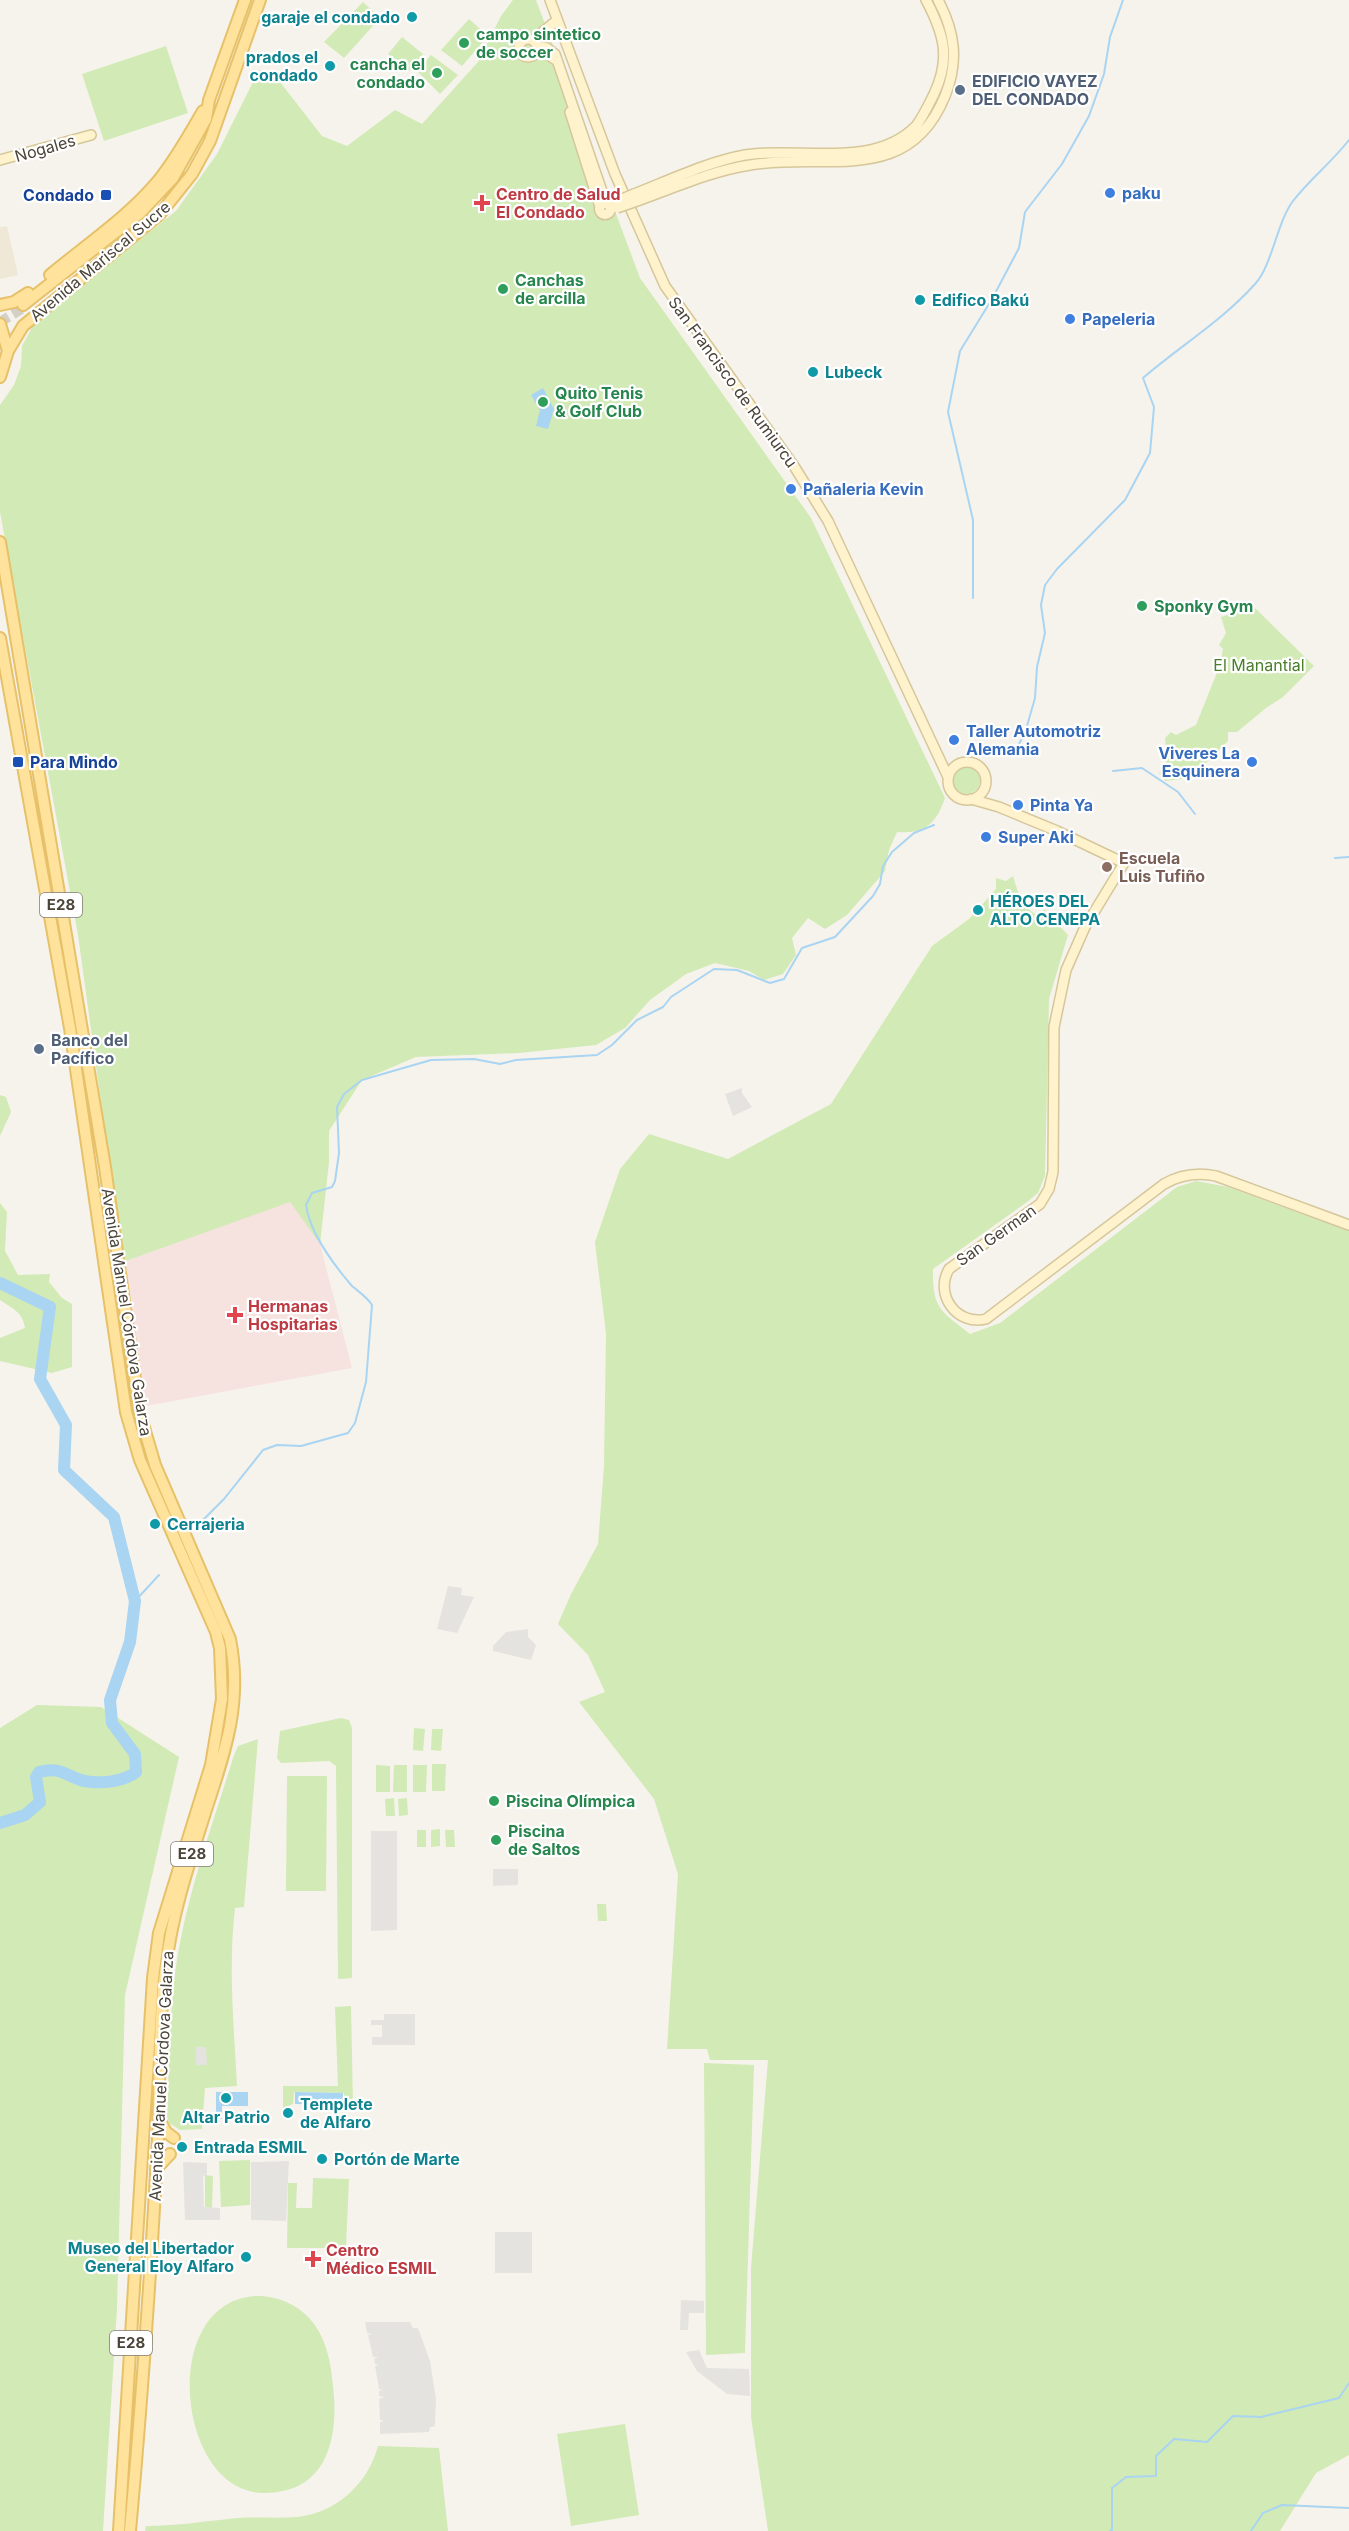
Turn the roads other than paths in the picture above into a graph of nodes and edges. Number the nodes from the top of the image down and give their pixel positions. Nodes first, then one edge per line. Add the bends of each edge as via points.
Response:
1 (245, 0) edge
2 (260, 0) edge
3 (550, 0) edge
4 (926, 0) edge
5 (938, 0) edge
6 (557, 25) junction
7 (209, 100) junction
8 (221, 106) junction
9 (91, 135) dead end
10 (0, 160) edge
11 (635, 197) junction
12 (0, 305) edge
13 (0, 324) edge
14 (8, 351) junction
15 (0, 377) edge
16 (0, 542) edge
17 (0, 638) edge
18 (938, 754) junction
19 (958, 764) junction
20 (948, 777) junction
21 (985, 787) junction
22 (971, 799) junction
23 (999, 807) junction
24 (60, 897) junction
25 (46, 900) junction
26 (72, 982) junction
27 (61, 984) junction
28 (1349, 1225) edge
29 (103, 1267) junction
30 (118, 1268) junction
31 (179, 1533) junction
32 (201, 1581) junction
33 (158, 2117) junction
34 (174, 2139) dead end
35 (170, 2154) dead end
36 (155, 2169) junction
37 (119, 2531) edge
38 (130, 2531) edge

1 - 7 main road, Avenida Mariscal Sucre
2 - 8 main road, Avenida Mariscal Sucre
3 - 6 main road, San Francisco de Rumiurcu
4 - 11 main road via 943,37 943,75 916,125 904,135 856,153 775,151 718,161
5 - 11 main road via 953,35 953,76 938,112 924,132 910,143 862,162 776,161 748,165
6 - 11 main road, bridge via 536,46 555,54 586,153 609,206
6 - 18 main road, San Francisco de Rumiurcu via 638,230 665,286 794,466 828,521
7 - 8 main road, Avenida Mariscal Sucre via 198,137 164,190 24,306 152,207 188,164
7 - 12 main road, Avenida Mariscal Sucre via 178,155 145,194 35,288 14,302
8 - 14 main road, Avenida Mariscal Sucre via 210,141 176,196 160,214 38,312 14,338
9 - 10 main road, Nogales
13 - 14 main road
14 - 15 main road, Avenida Mariscal Sucre
16 - 24 main road, Avenida Manuel Córdova Galarza / E28
17 - 25 main road, Avenida Manuel Córdova Galarza / E28
18 - 19 main road
18 - 20 main road, San Francisco de Rumiurcu
19 - 20 main road
19 - 21 main road via 975,763 981,768
20 - 22 main road via 952,793
21 - 22 main road
21 - 23 main road
22 - 23 main road
23 - 28 main road, San German via 1124,864 1085,927 1065,970 1054,1027 1053,1172 1049,1189 1040,1204 950,1269 944,1283 949,1305 962,1317 986,1319 1164,1184 1184,1176 1216,1176
24 - 25 main road
24 - 26 main road, Avenida Manuel Córdova Galarza / E28
25 - 27 main road, Avenida Manuel Córdova Galarza / E28
26 - 27 main road
26 - 30 main road, Avenida Manuel Córdova Galarza / E28 via 105,1167
27 - 29 main road, Avenida Manuel Córdova Galarza / E28
29 - 30 main road
29 - 31 main road, Avenida Manuel Córdova Galarza / E28 via 126,1412 140,1460
30 - 31 main road, Avenida Manuel Córdova Galarza / E28 via 146,1441
31 - 32 main road, Avenida Manuel Córdova Galarza / E28
32 - 33 main road, Avenida Manuel Córdova Galarza / E28 via 231,1646 235,1683 232,1723 170,1936
32 - 37 main road, Avenida Manuel Córdova Galarza / E28 via 220,1648 222,1699 211,1765 159,1933 153,1978
33 - 34 main road
33 - 36 main road, Avenida Manuel Córdova Galarza / E28
35 - 36 main road
36 - 38 main road, Avenida Manuel Córdova Galarza / E28

